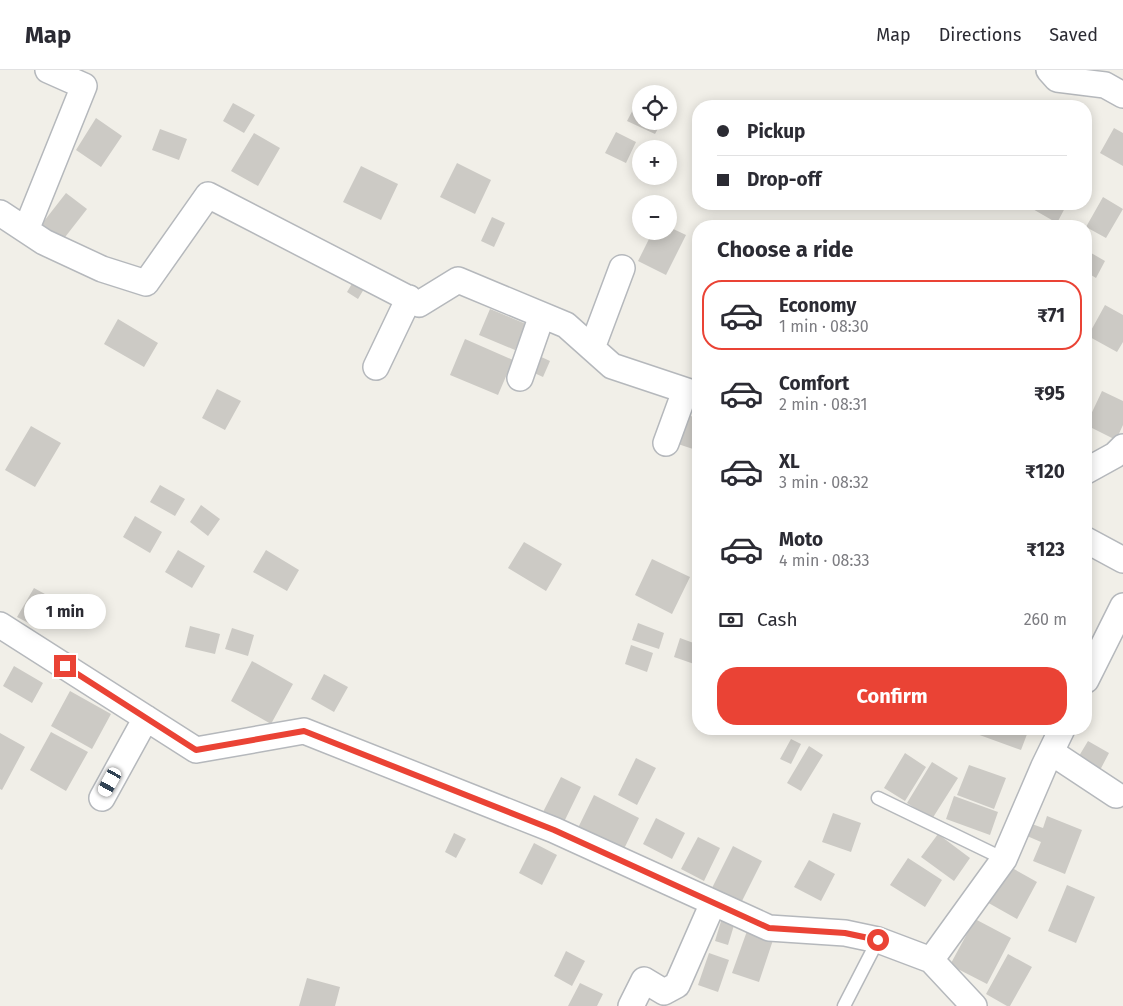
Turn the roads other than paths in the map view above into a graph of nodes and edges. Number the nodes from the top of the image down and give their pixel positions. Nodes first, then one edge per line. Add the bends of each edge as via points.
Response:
1 (48, 70) edge
2 (1048, 70) edge
3 (1112, 83) edge
4 (0, 213) edge
5 (26, 230) junction
6 (622, 268) dead end
7 (409, 298) junction
8 (542, 315) junction
9 (592, 348) junction
10 (376, 367) dead end
11 (520, 378) dead end
12 (692, 393) edge
13 (666, 443) dead end
14 (1123, 447) edge
15 (1092, 468) edge
16 (1092, 543) edge
17 (1123, 560) edge
18 (1123, 606) edge
19 (0, 625) edge
20 (1092, 668) edge
21 (146, 718) junction
22 (1059, 735) edge
23 (1051, 752) junction
24 (1116, 795) dead end
25 (102, 798) dead end
26 (878, 798) dead end
27 (1004, 858) junction
28 (713, 903) junction
29 (878, 940) junction
30 (931, 960) junction
31 (631, 1006) edge
32 (844, 1006) edge
33 (974, 1006) edge

1 - 5 street via 84,86
2 - 3 street via 1057,79
4 - 5 street
5 - 7 street via 102,269 146,282 208,195
6 - 9 street
7 - 8 street via 420,304 458,280
7 - 10 street
8 - 9 street via 566,324
8 - 11 street
9 - 12 street via 612,366
12 - 13 street
14 - 15 street via 1115,456
16 - 17 street
18 - 20 street
19 - 21 street
21 - 25 street
21 - 28 street via 196,750 304,731 554,830
22 - 23 street
23 - 24 street
23 - 27 street
26 - 27 lane
27 - 30 street
28 - 29 street via 769,928 845,933
28 - 31 street via 677,985 664,992 644,980
29 - 30 street
29 - 32 lane
30 - 33 street

